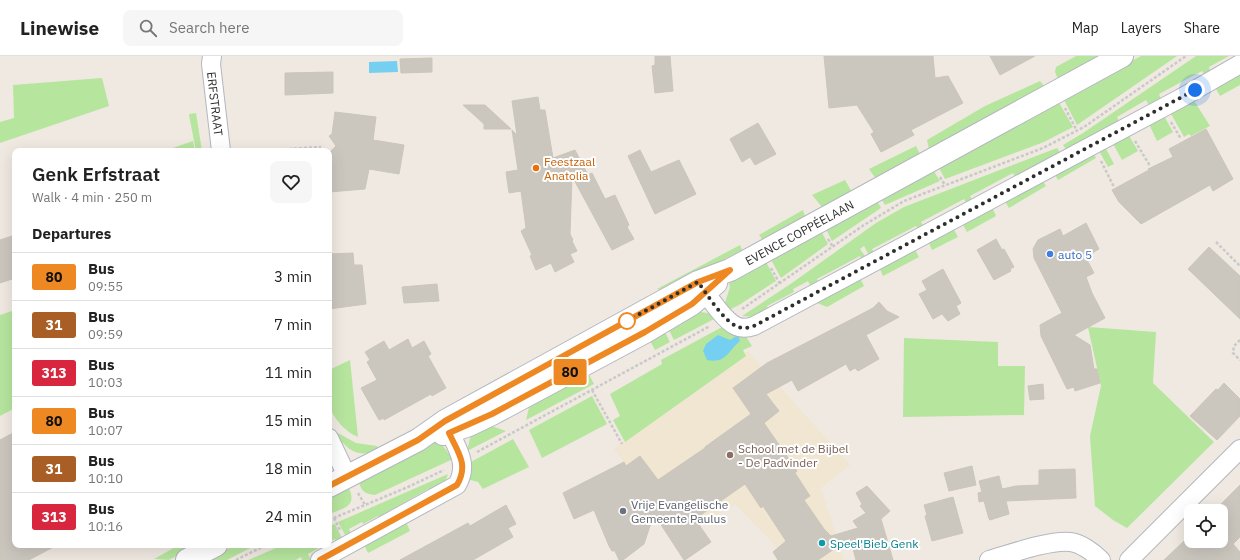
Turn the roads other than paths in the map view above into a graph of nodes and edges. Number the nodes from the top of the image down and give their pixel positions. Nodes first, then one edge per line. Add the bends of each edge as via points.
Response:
1 (212, 56) edge
2 (1122, 56) edge
3 (1240, 64) edge
4 (221, 148) edge
5 (702, 288) junction
6 (447, 427) junction
7 (1240, 449) edge
8 (332, 452) edge
9 (338, 481) edge
10 (210, 548) edge
11 (188, 560) edge
12 (320, 560) edge
13 (989, 560) edge
14 (1101, 560) edge
15 (1129, 560) edge

1 - 4 street, ERFSTRAAT
2 - 5 street, EVENCE COPPÉELAAN via 730,270
3 - 5 street via 754,326 745,329 735,326
5 - 6 street, EVENCE COPPÉELAAN
6 - 9 street, EVENCE COPPÉELAAN
6 - 12 street via 462,461 463,469 457,485
7 - 15 street
8 - 9 street
10 - 11 street
13 - 14 street via 1050,544 1071,542 1090,550

